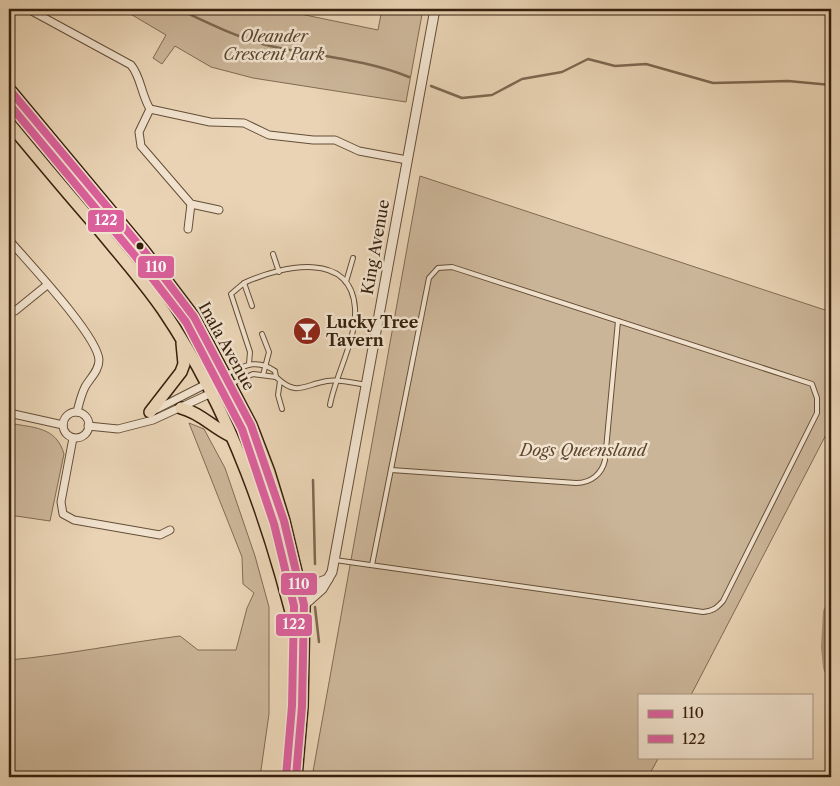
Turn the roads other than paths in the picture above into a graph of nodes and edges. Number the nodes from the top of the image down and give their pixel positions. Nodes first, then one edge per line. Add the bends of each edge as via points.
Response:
1 (28, 9) edge
2 (435, 9) edge
3 (9, 89) edge
4 (150, 109) junction
5 (9, 123) edge
6 (407, 160) junction
7 (191, 204) junction
8 (219, 210) dead end
9 (188, 229) dead end
10 (9, 240) edge
11 (273, 254) dead end
12 (353, 258) dead end
13 (279, 272) junction
14 (346, 282) junction
15 (244, 283) junction
16 (47, 285) junction
17 (252, 306) dead end
18 (16, 311) dead end
19 (618, 321) junction
20 (262, 334) dead end
21 (182, 340) junction
22 (250, 364) junction
23 (267, 366) junction
24 (262, 375) junction
25 (276, 377) junction
26 (228, 379) junction
27 (337, 380) junction
28 (280, 381) junction
29 (366, 385) junction
30 (209, 388) junction
31 (330, 405) dead end
32 (182, 408) junction
33 (282, 409) dead end
34 (77, 412) junction
35 (9, 413) edge
36 (151, 416) junction
37 (63, 425) junction
38 (88, 426) junction
39 (231, 436) junction
40 (73, 438) junction
41 (391, 470) junction
42 (170, 530) dead end
43 (335, 560) junction
44 (372, 565) junction
45 (328, 579) junction
46 (300, 583) junction
47 (304, 608) junction
48 (301, 655) junction
49 (296, 777) edge

1 - 4 street via 132,65 138,73 142,96
2 - 6 street, King Avenue
3 - 26 main road, Inala Avenue via 171,285 194,317
4 - 6 street via 215,123 244,123 269,135 335,140 359,151
4 - 7 street via 139,132 141,146
5 - 21 main road via 130,266
6 - 29 street, King Avenue
7 - 8 street
7 - 9 street
10 - 16 street
11 - 13 lane
12 - 14 lane
13 - 14 lane via 304,266 322,267
13 - 15 lane
14 - 27 lane via 356,310
15 - 17 lane
15 - 22 lane via 231,294 250,352
16 - 18 street
16 - 34 street via 85,331 99,360
19 - 41 lane via 605,460 603,470 589,481 576,483
19 - 41 lane via 452,267 438,268 429,278
19 - 44 lane via 799,378 812,384 817,398 817,413 809,430 723,601 716,609 703,612
20 - 23 lane via 269,352
21 - 30 main road
21 - 36 main road via 184,364 181,372
22 - 23 lane
22 - 26 lane
23 - 24 lane
23 - 25 lane via 275,371
24 - 25 lane
24 - 26 lane
25 - 28 lane
26 - 30 street
26 - 30 street
26 - 46 main road, Inala Avenue via 269,472
27 - 28 lane via 299,390
27 - 29 lane
27 - 31 lane
28 - 33 lane via 278,395
29 - 43 street, King Avenue
30 - 32 street
30 - 36 street
30 - 39 main road
32 - 36 street
32 - 39 main road via 195,412 215,429
34 - 37 street via 68,415
34 - 38 street via 86,417
35 - 37 street
36 - 38 street via 118,429
37 - 40 street via 64,432
38 - 40 street via 84,435
39 - 48 main road via 277,557
40 - 42 street via 61,502 63,514 74,520 160,535
41 - 44 lane
43 - 44 lane
43 - 45 street, King Avenue
45 - 46 street via 313,585
45 - 47 street, King Avenue
46 - 47 main road, Inala Avenue
47 - 48 main road
48 - 49 main road via 302,707

